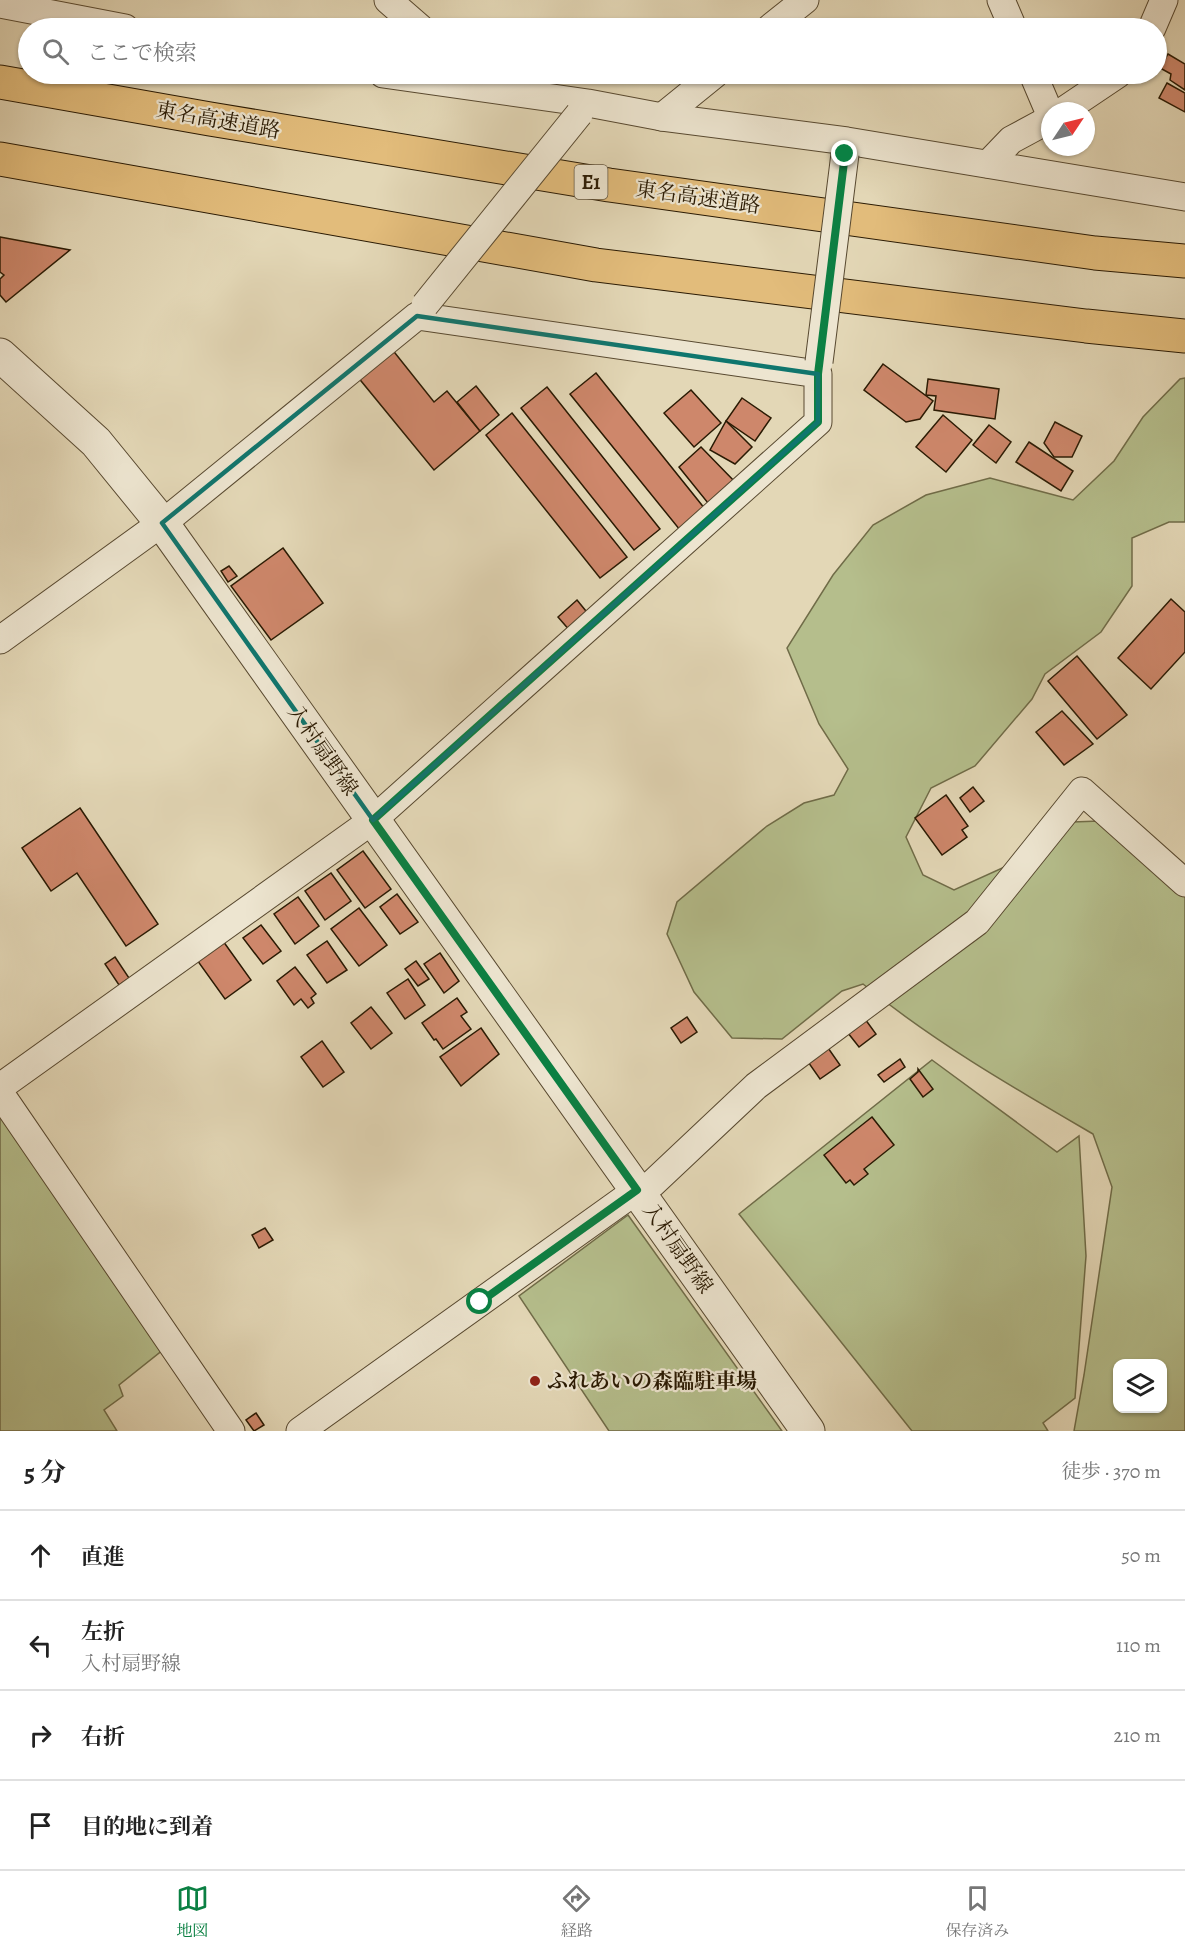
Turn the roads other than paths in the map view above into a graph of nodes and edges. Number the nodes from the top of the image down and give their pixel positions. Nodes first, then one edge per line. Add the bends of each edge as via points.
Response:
1 (388, 0) edge
2 (805, 0) edge
3 (1001, 0) edge
4 (1164, 0) edge
5 (0, 4) edge
6 (73, 18) edge
7 (409, 18) edge
8 (782, 18) edge
9 (1009, 18) edge
10 (1156, 18) edge
11 (0, 82) edge
12 (481, 84) edge
13 (703, 84) edge
14 (1037, 84) edge
15 (1103, 84) edge
16 (1045, 102) edge
17 (1076, 102) edge
18 (583, 109) junction
19 (662, 117) junction
20 (1041, 124) edge
21 (846, 147) junction
22 (0, 159) edge
23 (988, 164) junction
24 (1185, 197) edge
25 (1185, 261) edge
26 (421, 311) junction
27 (1185, 336) edge
28 (0, 355) edge
29 (818, 368) junction
30 (162, 523) junction
31 (0, 640) edge
32 (373, 820) junction
33 (1185, 883) edge
34 (0, 1087) edge
35 (0, 1093) edge
36 (637, 1190) junction
37 (231, 1431) edge
38 (300, 1431) edge
39 (808, 1431) edge

1 - 7 street
2 - 8 street
3 - 9 street
4 - 10 street
5 - 6 street
11 - 25 highway, 東名高速道路 / E1 via 609,185 1095,253
12 - 18 street
13 - 19 street
14 - 16 street
15 - 17 street
18 - 19 street
18 - 26 street, bridge
19 - 21 street
20 - 23 street via 1011,140
21 - 23 street
21 - 29 street, bridge
22 - 27 highway via 596,265
23 - 24 street
26 - 29 street
26 - 30 street
28 - 30 street, 入村扇野線 via 96,442
29 - 32 street via 818,422
30 - 31 street
30 - 32 street, 入村扇野線
32 - 34 street
32 - 36 street, 入村扇野線
33 - 36 street via 1082,791 977,921 756,1086 652,1184
35 - 37 street
36 - 38 street
36 - 39 street, 入村扇野線

